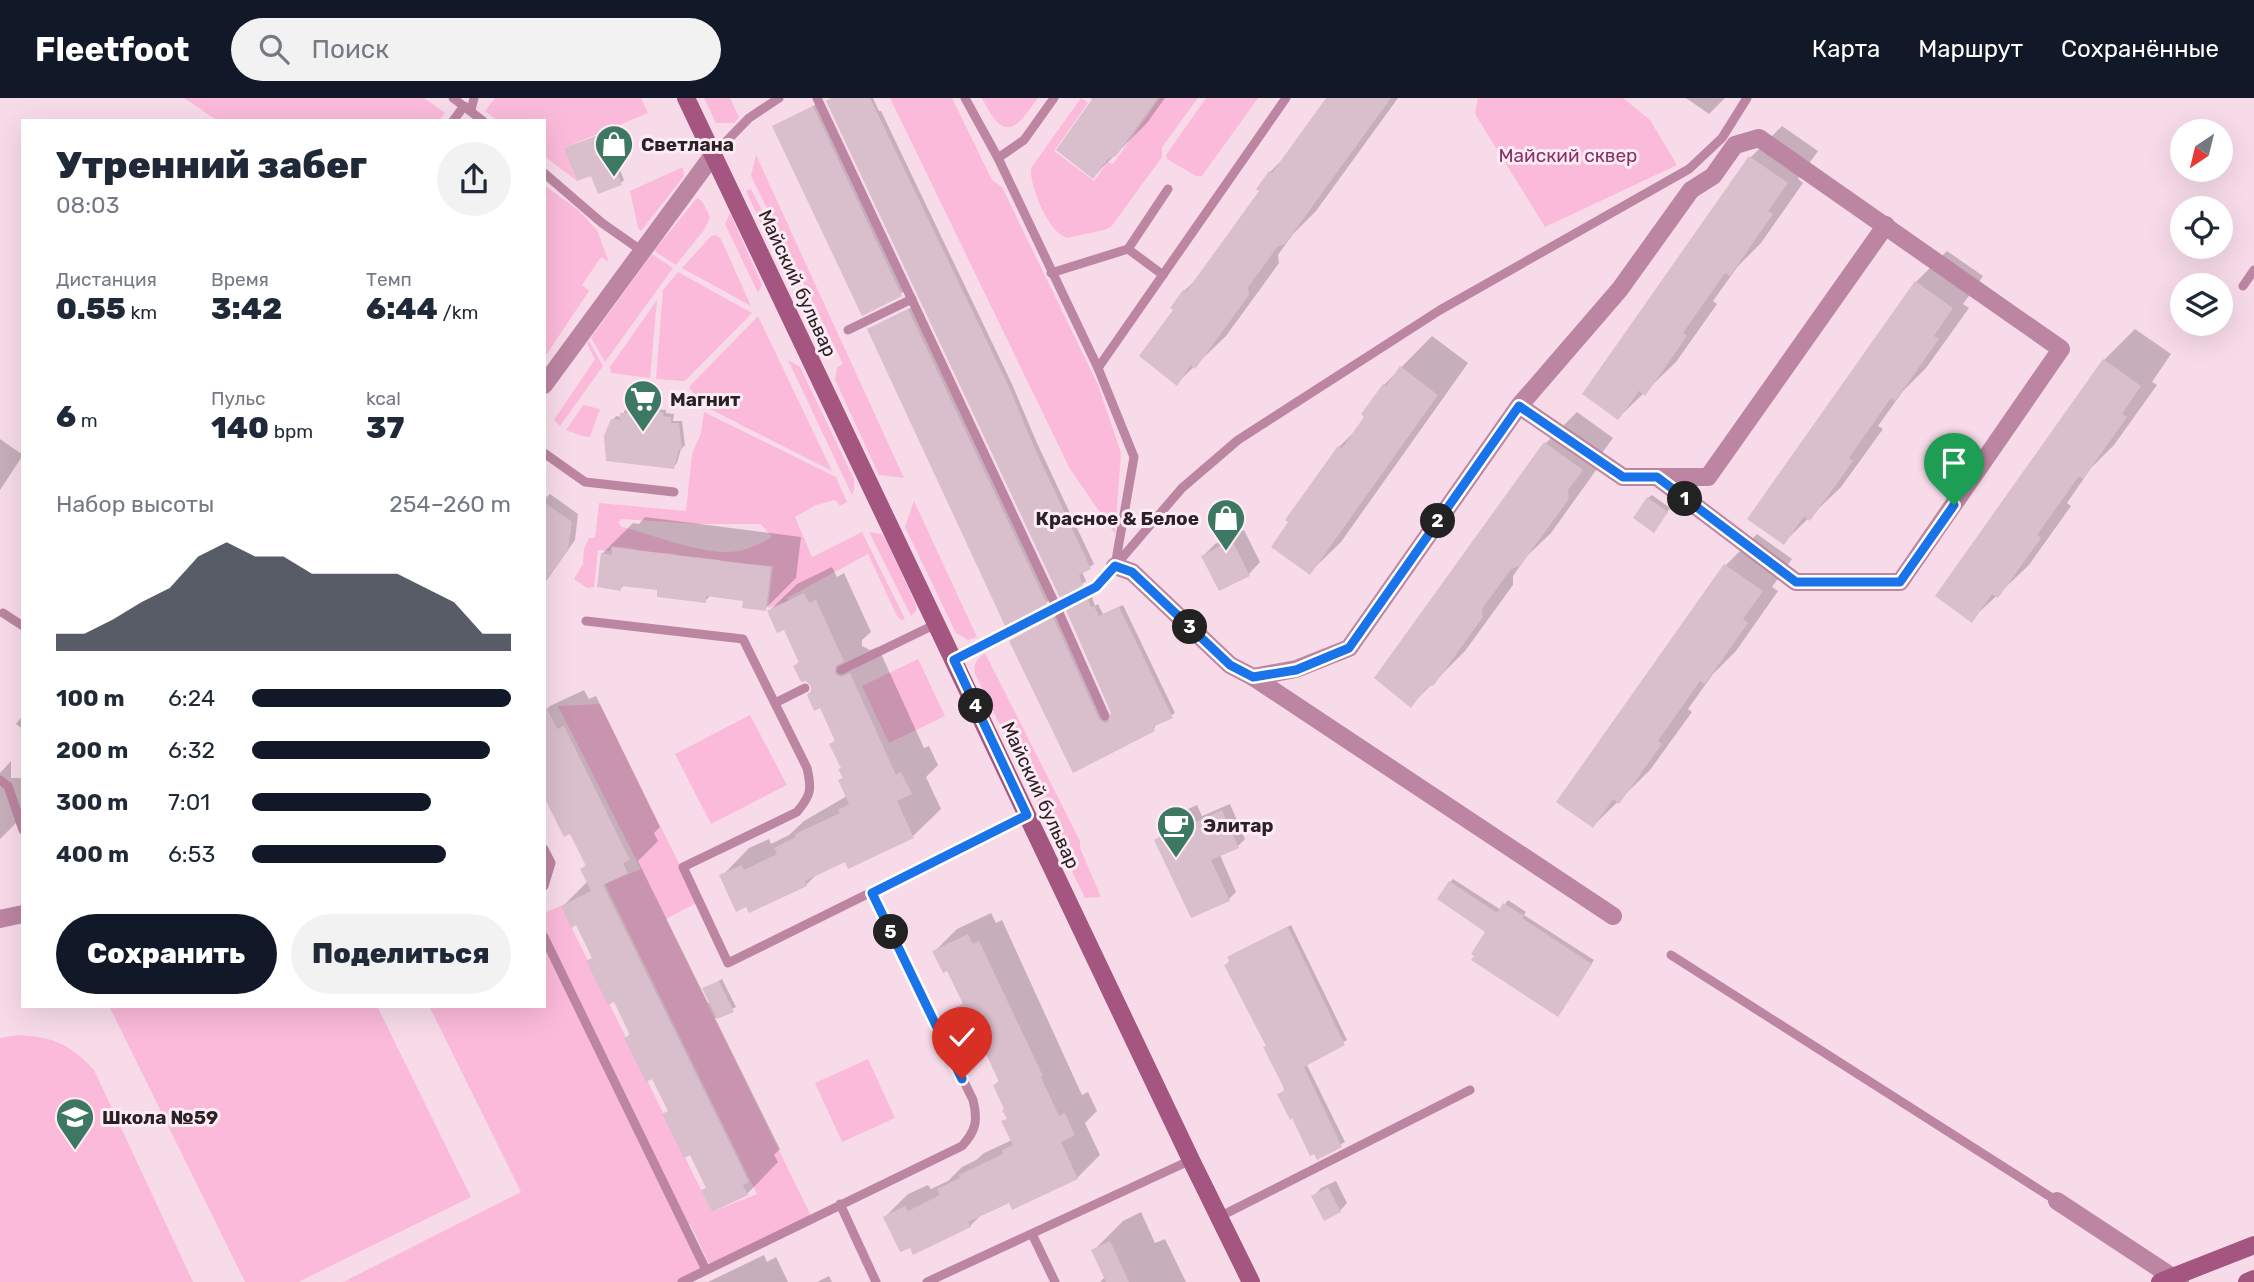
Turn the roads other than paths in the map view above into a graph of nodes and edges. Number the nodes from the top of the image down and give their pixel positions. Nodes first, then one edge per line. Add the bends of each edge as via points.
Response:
1 (453, 98) edge
2 (474, 98) edge
3 (686, 98) edge
4 (779, 98) edge
5 (817, 98) edge
6 (965, 98) edge
7 (1054, 98) edge
8 (1286, 98) edge
9 (1747, 98) edge
10 (467, 108) junction
11 (455, 119) edge
12 (481, 119) edge
13 (713, 155) junction
14 (998, 158) junction
15 (546, 175) edge
16 (1168, 189) dead end
17 (1886, 225) junction
18 (1128, 249) junction
19 (642, 251) junction
20 (2254, 270) edge
21 (1051, 273) junction
22 (1163, 275) junction
23 (2243, 286) dead end
24 (912, 299) junction
25 (848, 330) dead end
26 (1098, 368) junction
27 (546, 382) edge
28 (1519, 406) junction
29 (546, 454) edge
30 (1657, 477) junction
31 (674, 492) dead end
32 (1115, 566) junction
33 (1056, 606) junction
34 (3, 613) dead end
35 (586, 621) dead end
36 (936, 624) junction
37 (21, 625) edge
38 (954, 660) junction
39 (841, 670) dead end
40 (1253, 677) junction
41 (805, 688) dead end
42 (775, 703) junction
43 (1105, 716) dead end
44 (0, 780) edge
45 (1027, 815) junction
46 (21, 824) edge
47 (546, 853) edge
48 (546, 879) edge
49 (872, 893) junction
50 (21, 914) edge
51 (1613, 916) dead end
52 (0, 919) edge
53 (546, 941) edge
54 (1671, 955) dead end
55 (1470, 1090) dead end
56 (1191, 1160) junction
57 (2057, 1200) joint
58 (840, 1204) junction
59 (1219, 1217) junction
60 (1032, 1234) junction
61 (2254, 1245) edge
62 (706, 1270) junction
63 (2254, 1279) edge
64 (2171, 1280) edge
65 (682, 1282) edge
66 (876, 1282) edge
67 (927, 1282) edge
68 (1055, 1282) edge
69 (1251, 1282) edge
70 (2247, 1282) edge

1 - 10 lane
2 - 10 lane
3 - 13 main road, Майский бульвар
4 - 13 lane via 749,118
5 - 24 lane
6 - 14 lane
7 - 14 lane via 1024,140
8 - 22 lane
9 - 32 lane via 1722,138 1689,169 1440,310 1238,440 1182,488
10 - 11 lane
10 - 12 lane
13 - 19 street
13 - 36 main road, Майский бульвар
14 - 21 lane
15 - 19 lane
16 - 18 lane
17 - 28 street via 1759,138 1735,145 1713,176 1691,190 1620,289
17 - 30 street via 1708,477
17 - 30 street via 2061,349 1900,582 1796,582
18 - 21 lane
18 - 22 lane
19 - 27 street
20 - 23 lane
21 - 26 lane
22 - 26 lane
24 - 25 lane
24 - 33 lane
26 - 32 lane via 1134,457
28 - 30 street via 1623,477
28 - 40 street via 1349,648 1296,670
29 - 31 lane via 585,482
32 - 33 lane via 1096,587
32 - 40 street via 1132,572 1230,665
33 - 38 lane
33 - 43 lane
34 - 37 lane
35 - 42 lane via 743,639
36 - 38 main road, Майский бульвар
36 - 39 lane
38 - 45 main road, Майский бульвар
40 - 51 street
41 - 42 lane
42 - 49 lane via 807,768 811,786 807,799 797,812 683,867 727,963
44 - 46 lane via 8,786
45 - 49 lane
45 - 56 main road, Майский бульвар
47 - 48 lane via 551,863
49 - 58 lane via 977,1117 973,1134 962,1146
50 - 52 street
53 - 62 lane
54 - 57 lane
55 - 59 lane
56 - 59 main road, Майский бульвар
56 - 60 lane
57 - 64 street
58 - 62 lane
58 - 66 lane
59 - 69 main road, Майский бульвар
60 - 67 lane
60 - 68 lane
61 - 64 main road
62 - 65 lane
63 - 70 main road

